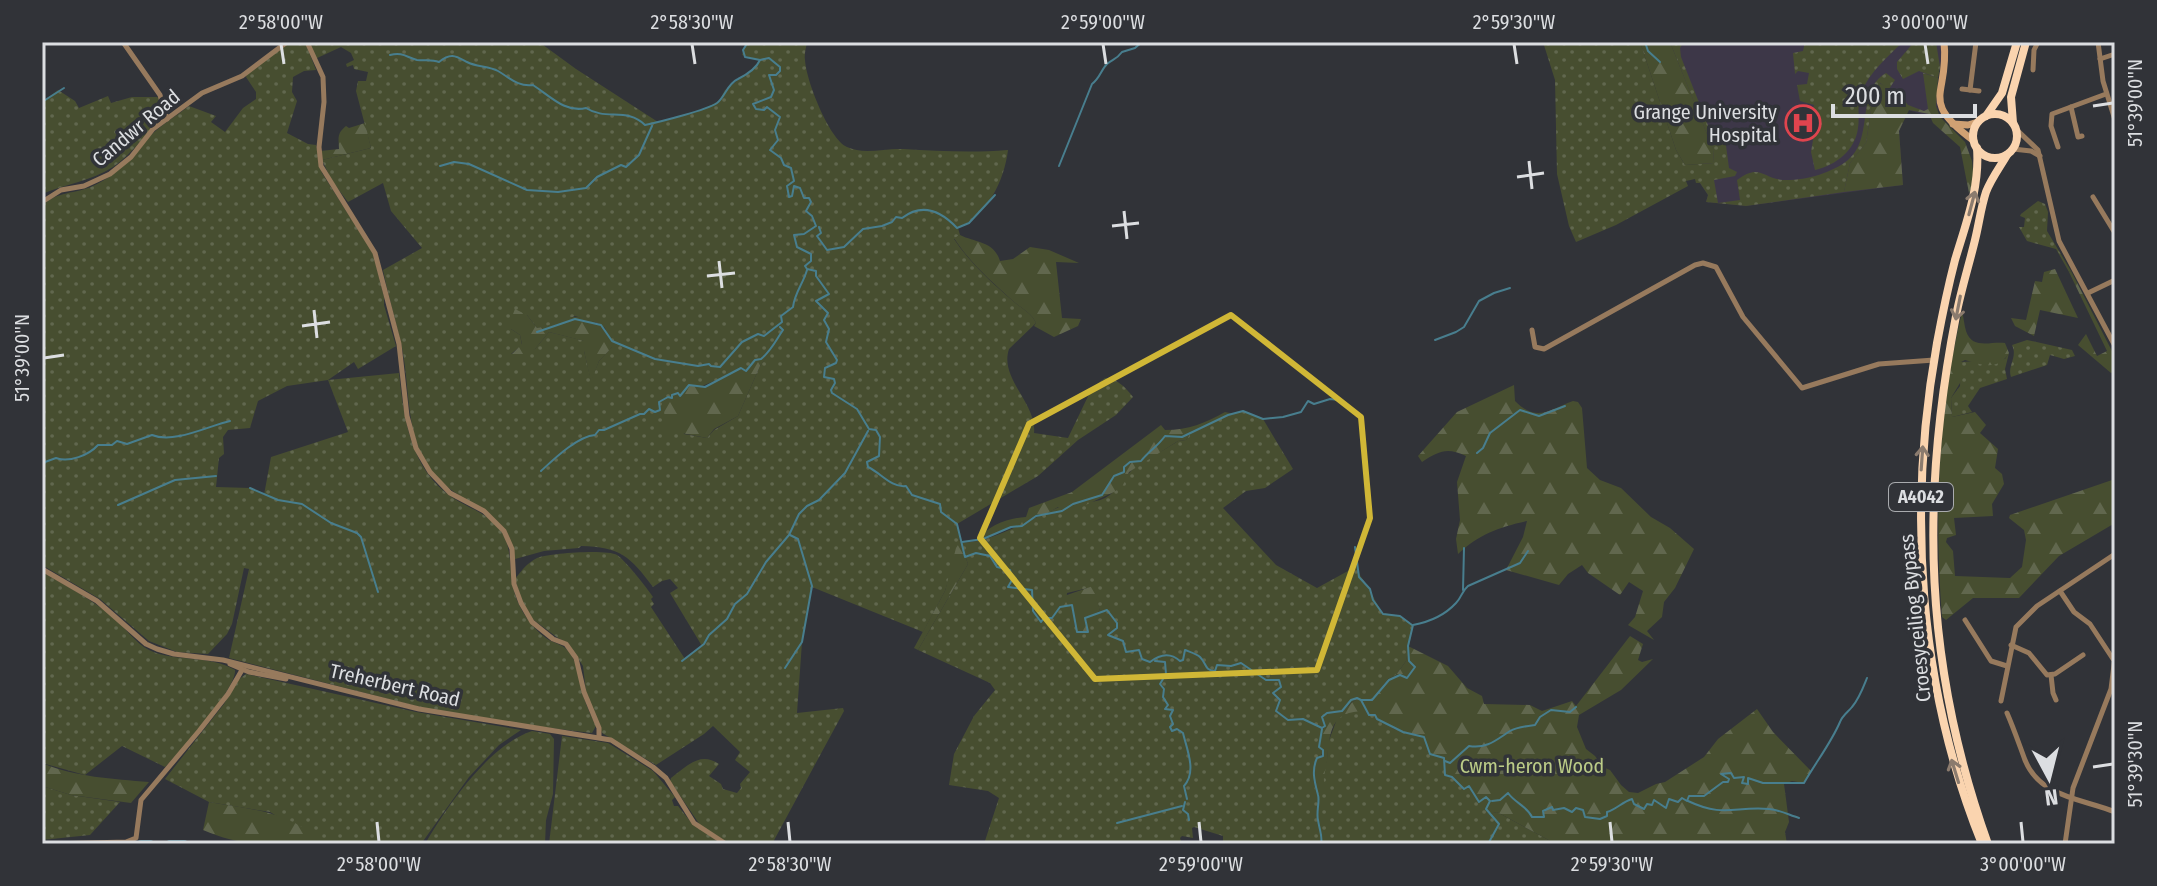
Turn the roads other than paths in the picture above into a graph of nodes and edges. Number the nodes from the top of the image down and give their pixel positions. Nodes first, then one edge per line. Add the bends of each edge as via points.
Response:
1 (123, 42) edge
2 (287, 42) edge
3 (307, 42) edge
4 (1976, 42) edge
5 (2017, 42) edge
6 (2026, 42) edge
7 (2038, 42) edge
8 (2098, 42) edge
9 (1945, 46) edge
10 (2115, 54) edge
11 (2100, 59) junction
12 (2033, 70) dead end
13 (1962, 89) dead end
14 (1970, 90) junction
15 (1979, 91) dead end
16 (2106, 94) junction
17 (2071, 107) junction
18 (167, 119) junction
19 (1982, 119) junction
20 (2115, 120) edge
21 (1953, 124) junction
22 (2015, 126) junction
23 (2082, 136) dead end
24 (1976, 145) junction
25 (2058, 147) dead end
26 (2010, 152) junction
27 (2040, 156) junction
28 (2093, 197) dead end
29 (42, 202) edge
30 (2115, 233) edge
31 (2115, 280) edge
32 (2088, 293) junction
33 (1532, 330) dead end
34 (2115, 346) edge
35 (1934, 360) junction
36 (2115, 554) edge
37 (42, 569) edge
38 (2060, 591) junction
39 (1965, 620) dead end
40 (1978, 621) dead end
41 (1972, 630) junction
42 (2011, 645) junction
43 (2083, 655) dead end
44 (2114, 658) edge
45 (223, 660) junction
46 (2007, 666) junction
47 (242, 670) junction
48 (2051, 675) junction
49 (295, 679) junction
50 (2056, 700) dead end
51 (2001, 701) dead end
52 (2007, 713) dead end
53 (599, 737) junction
54 (2072, 799) junction
55 (2115, 812) edge
56 (52, 844) edge
57 (726, 844) edge
58 (1982, 844) edge
59 (1988, 844) edge
60 (2065, 844) edge

1 - 18 street via 160,95
2 - 18 street, Candwr Road via 242,76 202,93
3 - 53 street via 323,77 321,166 375,253 399,344 416,448 450,493 484,511 504,531 521,603 532,622 566,644 576,658
4 - 14 street
5 - 19 highway via 2002,93
6 - 22 highway via 2011,97
7 - 12 street
8 - 11 street
9 - 21 main road via 1940,106
10 - 11 street
11 - 16 street
13 - 14 street
14 - 15 street
16 - 17 street
16 - 20 street
17 - 23 street via 2078,137
17 - 25 street via 2052,114 2050,120
18 - 29 street, Candwr Road via 110,174
19 - 21 main road
19 - 22 highway via 2001,114
19 - 24 highway via 1973,134
21 - 24 main road
22 - 26 highway via 2017,140
22 - 27 street
24 - 26 highway via 1994,158
35 -> 24 highway, Croesyceiliog Bypass / A4042 via 1978,179
26 - 27 street
26 -> 59 highway, Croesyceiliog Bypass / A4042 via 1986,194 1961,291 1941,401 1932,509 1932,567 1944,675
27 - 32 street via 2057,235
28 - 30 street
31 - 32 street
32 - 34 street
33 - 35 street via 1535,347 1544,349 1703,263 1716,267 1743,317 1802,388 1879,364
58 -> 35 highway, Croesyceiliog Bypass / A4042 via 1953,765 1929,639 1920,508
36 - 38 street
37 - 45 street, Treherbert Road via 97,601 146,644 174,654
38 - 42 street via 2024,617
38 - 44 street
39 - 41 street
40 - 41 street
41 - 46 street via 1991,661
42 - 46 street
42 - 48 street via 2029,653
43 - 48 street
44 - 54 street via 2111,689
45 - 47 street
45 - 49 street, Treherbert Road
46 - 51 street
47 - 49 street
47 - 56 street via 141,800 136,838
48 - 50 street
49 - 53 street, Treherbert Road via 419,709
52 - 54 street via 2032,772
53 - 57 street, Treherbert Road via 653,767 694,823
54 - 55 street
54 - 60 street

